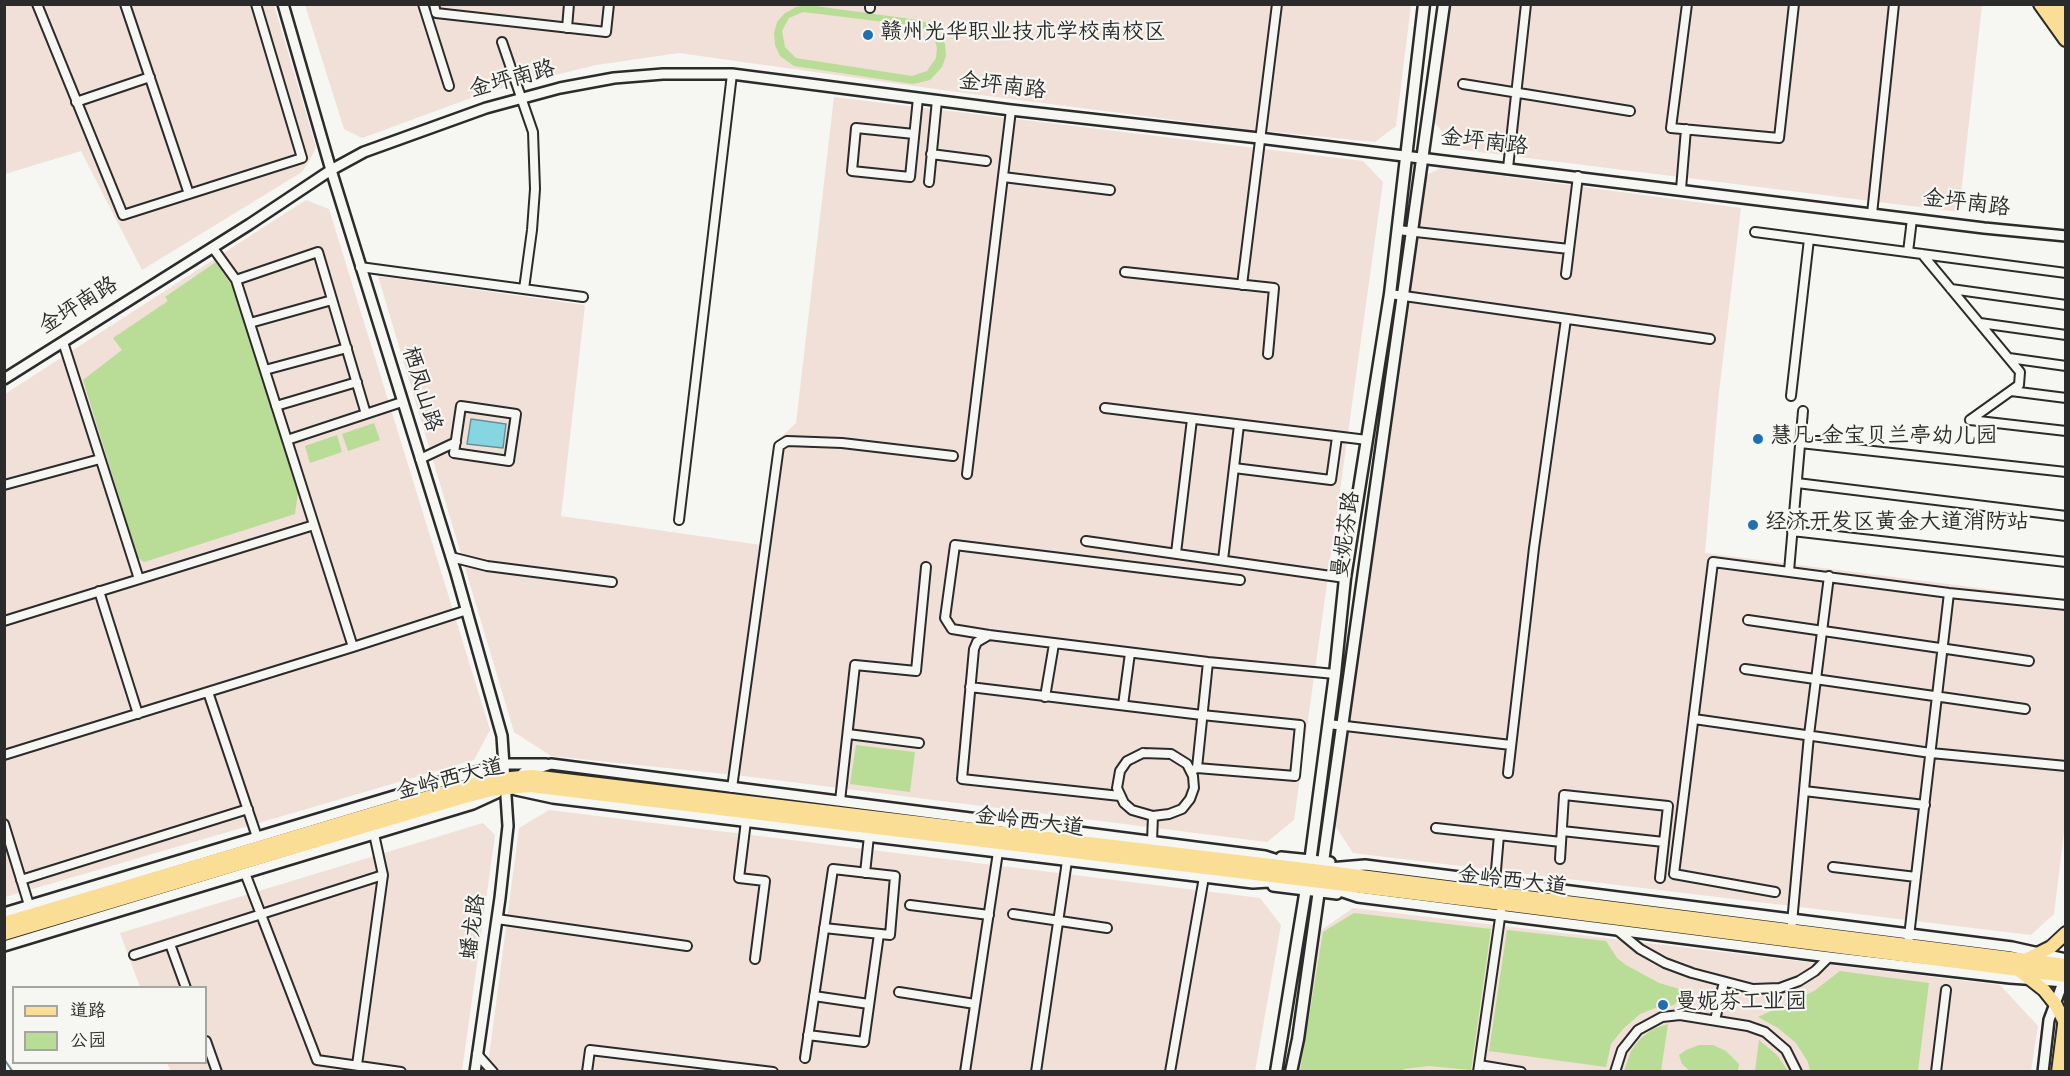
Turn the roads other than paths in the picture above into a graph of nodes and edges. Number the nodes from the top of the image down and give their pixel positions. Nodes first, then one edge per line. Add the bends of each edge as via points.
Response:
1 (37, 4) edge
2 (125, 4) edge
3 (256, 4) edge
4 (283, 4) edge
5 (423, 4) edge
6 (434, 4) edge
7 (569, 4) edge
8 (609, 4) edge
9 (1277, 4) edge
10 (1424, 4) edge
11 (1444, 4) edge
12 (1526, 4) edge
13 (1687, 4) edge
14 (1794, 4) edge
15 (1894, 4) edge
16 (2041, 4) edge
17 (2057, 4) edge
18 (2066, 17) edge
19 (567, 27) junction
20 (2066, 39) edge
21 (502, 42) dead end
22 (732, 74) junction
23 (150, 77) junction
24 (1463, 84) dead end
25 (449, 86) dead end
26 (1516, 92) junction
27 (521, 98) junction
28 (918, 98) junction
29 (937, 100) junction
30 (76, 102) junction
31 (1011, 110) junction
32 (1630, 111) dead end
33 (1686, 129) junction
34 (914, 134) junction
35 (1259, 138) junction
36 (931, 154) junction
37 (1407, 156) junction
38 (1422, 158) junction
39 (986, 160) dead end
40 (1509, 168) junction
41 (331, 170) junction
42 (1578, 176) junction
43 (1003, 177) junction
44 (929, 182) dead end
45 (1681, 189) junction
46 (1110, 190) dead end
47 (189, 194) junction
48 (1872, 214) junction
49 (1912, 219) junction
50 (1398, 230) junction
51 (1412, 231) junction
52 (1755, 232) dead end
53 (2066, 236) edge
54 (1809, 239) junction
55 (213, 248) junction
56 (1569, 249) junction
57 (1908, 252) junction
58 (1922, 254) junction
59 (360, 267) junction
60 (1125, 272) dead end
61 (2066, 273) edge
62 (1566, 274) dead end
63 (236, 279) junction
64 (1242, 285) junction
65 (524, 289) junction
66 (1952, 289) junction
67 (1390, 294) junction
68 (1403, 296) junction
69 (583, 297) dead end
70 (332, 300) junction
71 (2066, 305) edge
72 (1566, 319) junction
73 (1980, 323) junction
74 (250, 324) junction
75 (2066, 335) edge
76 (1710, 339) dead end
77 (63, 342) junction
78 (346, 348) junction
79 (1268, 354) dead end
80 (2009, 358) junction
81 (2066, 366) edge
82 (265, 370) junction
83 (4, 379) edge
84 (357, 382) junction
85 (2011, 391) junction
86 (1791, 396) dead end
87 (2066, 398) edge
88 (402, 402) junction
89 (276, 406) junction
90 (1106, 408) dead end
91 (1803, 411) dead end
92 (366, 414) junction
93 (1192, 419) junction
94 (1239, 425) junction
95 (2066, 431) edge
96 (1337, 437) junction
97 (287, 440) junction
98 (1367, 440) junction
99 (456, 442) junction
100 (1800, 443) junction
101 (953, 456) dead end
102 (100, 459) junction
103 (420, 459) junction
104 (1234, 468) junction
105 (2066, 472) edge
106 (967, 474) dead end
107 (1797, 483) junction
108 (4, 485) edge
109 (2066, 516) edge
110 (679, 520) dead end
111 (314, 525) junction
112 (1792, 531) junction
113 (1086, 541) dead end
114 (1176, 553) junction
115 (451, 557) junction
116 (1223, 560) junction
117 (2066, 562) edge
118 (926, 567) dead end
119 (1789, 571) junction
120 (1829, 576) junction
121 (1345, 578) junction
122 (139, 579) junction
123 (1240, 580) dead end
124 (612, 582) dead end
125 (99, 591) junction
126 (1949, 593) junction
127 (2066, 604) edge
128 (466, 610) junction
129 (1748, 620) dead end
130 (4, 621) edge
131 (1822, 631) junction
132 (988, 635) junction
133 (1054, 644) junction
134 (353, 647) junction
135 (1943, 648) junction
136 (1130, 653) junction
137 (2029, 661) dead end
138 (1208, 662) junction
139 (1745, 669) dead end
140 (1335, 674) junction
141 (1816, 679) junction
142 (970, 687) junction
143 (208, 692) junction
144 (1045, 697) junction
145 (1937, 697) junction
146 (1123, 705) junction
147 (2025, 709) dead end
148 (138, 714) junction
149 (1202, 716) junction
150 (1694, 719) junction
151 (1328, 724) junction
152 (1342, 726) junction
153 (848, 734) junction
154 (1809, 735) junction
155 (919, 743) dead end
156 (1511, 745) junction
157 (1931, 753) junction
158 (4, 755) edge
159 (551, 764) junction
160 (505, 765) junction
161 (2066, 766) edge
162 (1194, 770) junction
163 (1508, 773) dead end
164 (464, 775) junction
165 (507, 788) junction
166 (732, 788) junction
167 (1804, 791) junction
168 (1120, 796) junction
169 (840, 801) junction
170 (1925, 805) junction
171 (248, 809) junction
172 (1153, 816) junction
173 (746, 822) junction
174 (4, 824) edge
175 (1436, 828) dead end
176 (1562, 831) junction
177 (374, 834) junction
178 (1499, 835) junction
179 (257, 837) junction
180 (869, 837) junction
181 (1152, 841) junction
182 (1561, 842) junction
183 (1664, 842) junction
184 (998, 852) junction
185 (1560, 859) dead end
186 (1067, 861) junction
187 (1833, 867) dead end
188 (245, 873) junction
189 (865, 873) junction
190 (383, 874) junction
191 (1316, 876) junction
192 (1916, 877) junction
193 (1204, 878) junction
194 (1660, 878) dead end
195 (21, 880) junction
196 (1495, 882) junction
197 (1775, 892) dead end
198 (29, 905) junction
199 (910, 905) dead end
200 (1501, 909) junction
201 (4, 913) edge
202 (260, 914) junction
203 (1012, 914) dead end
204 (989, 915) junction
205 (497, 919) junction
206 (1058, 921) junction
207 (4, 923) edge
208 (1792, 925) junction
209 (824, 928) junction
210 (1107, 928) dead end
211 (1617, 930) junction
212 (2066, 933) edge
213 (4, 934) edge
214 (879, 934) junction
215 (1908, 940) junction
216 (170, 944) junction
217 (4, 946) edge
218 (687, 946) dead end
219 (2040, 953) junction
220 (134, 955) dead end
221 (1829, 957) junction
222 (755, 959) dead end
223 (2026, 959) junction
224 (2066, 959) edge
225 (2066, 965) edge
226 (2015, 969) junction
227 (2065, 978) edge
228 (2033, 979) junction
229 (1724, 982) junction
230 (186, 986) edge
231 (1946, 990) dead end
232 (899, 992) dead end
233 (814, 996) junction
234 (869, 1004) junction
235 (975, 1004) junction
236 (2056, 1004) junction
237 (2065, 1019) edge
238 (1715, 1020) junction
239 (808, 1035) junction
240 (207, 1044) edge
241 (477, 1054) junction
242 (805, 1058) dead end
243 (357, 1065) junction
244 (1478, 1068) edge
245 (217, 1071) edge
246 (401, 1071) edge
247 (475, 1071) edge
248 (494, 1071) edge
249 (587, 1071) edge
250 (773, 1071) edge
251 (965, 1071) edge
252 (1036, 1071) edge
253 (1170, 1071) edge
254 (1276, 1071) edge
255 (1291, 1071) edge
256 (1521, 1071) edge
257 (1615, 1071) edge
258 (1797, 1071) edge
259 (1936, 1071) edge
260 (2043, 1071) edge
261 (2058, 1071) edge

1 - 30 street
2 - 23 street
3 - 47 street via 302,158
4 - 41 street, 栖凤山路
5 - 25 street
6 - 19 street via 436,13
7 - 19 street
8 - 19 street via 606,32
9 - 35 street
10 - 37 main road, 曼妮芬路
11 - 38 main road, 曼妮芬路
12 - 26 street
13 - 33 street via 1671,128
14 - 33 street via 1779,138
15 - 48 street
16 - 20 highway
17 - 18 highway
21 - 27 street
22 - 27 street, 金坪南路 via 614,78
22 - 28 street, 金坪南路
22 - 110 street
23 - 30 street
23 - 47 street
24 - 26 street
26 - 32 street
26 - 40 street
27 - 41 street, 金坪南路 via 364,152
27 - 65 street via 533,132 535,189
28 - 29 street, 金坪南路
28 - 34 street
29 - 31 street, 金坪南路
29 - 36 street
30 - 47 street via 123,215
31 - 35 street, 金坪南路
31 - 43 street
33 - 45 street
34 - 34 street via 910,177 852,171 856,128
35 - 37 street, 金坪南路
35 - 64 street
36 - 39 street
36 - 44 street
37 - 38 street, 金坪南路
37 - 50 main road, 曼妮芬路
38 - 40 street, 金坪南路
38 - 51 main road, 曼妮芬路
40 - 42 street, 金坪南路
41 - 55 street, 金坪南路
41 - 59 street, 栖凤山路
42 - 45 street, 金坪南路
42 - 56 street
43 - 46 street
43 - 106 street
45 - 48 street, 金坪南路
48 - 49 street, 金坪南路
49 - 53 street, 金坪南路
49 - 57 street
50 - 51 street
50 - 67 main road, 曼妮芬路
51 - 56 street
51 - 68 main road, 曼妮芬路
52 - 54 street
54 - 57 street
54 - 86 street
55 - 63 street
55 - 77 street, 金坪南路
56 - 62 street
57 - 58 street
58 - 61 street
58 - 66 street
59 - 65 street
59 - 88 street, 栖凤山路
60 - 64 street
63 - 70 street via 318,252
63 - 74 street
64 - 79 street via 1274,288
65 - 69 street
66 - 71 street
66 - 73 street
67 - 68 street
67 - 98 main road, 曼妮芬路
68 - 72 street
68 - 152 main road, 曼妮芬路
70 - 74 street
70 - 78 street
72 - 76 street
72 - 156 street
73 - 75 street
73 - 80 street
74 - 82 street
77 - 83 street, 金坪南路
77 - 102 street
78 - 82 street
78 - 84 street
80 - 81 street
80 - 85 street via 2020,372 2019,385
82 - 89 street
84 - 89 street
84 - 92 street
85 - 87 street
85 - 95 street via 1970,420
88 - 92 street
88 - 103 street, 栖凤山路
89 - 97 street
90 - 93 street
91 - 100 street
92 - 97 street
93 - 94 street
93 - 114 street
94 - 96 street
94 - 104 street
96 - 98 street
96 - 104 street via 1331,480
97 - 111 street
98 - 121 main road, 曼妮芬路
99 - 99 street via 461,406 516,414 509,461 454,453
99 - 103 street
100 - 105 street
100 - 107 street
101 - 166 street via 842,443 787,441 779,446
102 - 108 street
102 - 122 street
103 - 115 street, 栖凤山路
104 - 116 street
107 - 109 street
107 - 112 street
111 - 122 street
111 - 134 street
112 - 117 street
112 - 119 street
113 - 114 street
114 - 116 street
115 - 124 street via 487,566
115 - 128 street, 栖凤山路
116 - 121 street
118 - 153 street via 916,671 855,665
119 - 120 street
119 - 150 street via 1713,562
120 - 126 street
120 - 131 street
121 - 140 main road, 曼妮芬路
122 - 125 street
123 - 132 street via 955,545 945,618 952,629
125 - 130 street
125 - 148 street
126 - 127 street
126 - 135 street
128 - 134 street
128 - 160 street, 栖凤山路 via 496,712
129 - 131 street
131 - 135 street
131 - 141 street
132 - 133 street
132 - 142 street via 974,649
133 - 136 street
133 - 144 street
134 - 143 street
135 - 137 street
135 - 145 street
136 - 138 street
136 - 146 street
138 - 140 street
138 - 149 street
139 - 141 street
140 - 151 main road, 曼妮芬路
141 - 145 street
141 - 154 street
142 - 144 street
142 - 168 street via 962,779
143 - 148 street
143 - 171 street
144 - 146 street
145 - 147 street
145 - 157 street
146 - 149 street
148 - 158 street
149 - 162 street
149 - 162 street via 1299,725 1295,776
150 - 154 street
150 - 197 street via 1674,874
151 - 152 street
151 - 191 main road, 曼妮芬路
152 - 156 street
152 - 191 main road, 曼妮芬路
153 - 155 street
153 - 169 street
154 - 157 street
154 - 167 street
156 - 163 street
157 - 161 street
157 - 170 street
159 - 160 street
159 - 165 street
159 - 166 street
160 - 164 street
160 - 165 street, 栖凤山路
162 - 168 street via 1171,754 1137,755 1120,771
162 - 172 street via 1194,788 1186,804 1176,812
164 - 165 street
164 - 179 street
165 - 173 street via 553,798
165 - 177 street via 474,804
165 - 191 main road, 金岭西大道 via 551,777
165 - 205 street, 蟠龙路 via 508,826
165 - 207 main road, 金岭西大道 via 458,788
165 - 213 main road, 金岭西大道 via 461,798
166 - 169 street
167 - 170 street
167 - 208 street
168 - 172 street via 1132,810
169 - 181 street
170 - 192 street
171 - 179 street
171 - 195 street
172 - 181 street
173 - 180 street
173 - 222 street via 739,878 765,881
174 - 195 street
175 - 178 street
176 - 182 street
176 - 183 street
176 - 183 street via 1564,795 1668,806
177 - 188 street
177 - 190 street
178 - 182 street
178 - 196 street
179 - 198 street
180 - 184 street
180 - 189 street
181 - 191 street via 1265,856
182 - 185 street
183 - 194 street
184 - 186 street
184 - 204 street
186 - 193 street
186 - 206 street
187 - 192 street
188 - 202 street
188 - 217 street
189 - 209 street via 833,869
189 - 214 street via 895,876 890,935
190 - 202 street
190 - 243 street
191 - 193 street via 1253,884
191 - 196 street via 1365,865
191 - 200 main road, 金岭西大道
191 - 200 street via 1358,897
191 - 208 main road, 金岭西大道
191 - 254 main road, 曼妮芬路
191 - 255 main road, 曼妮芬路 via 1298,1040
192 - 215 street
193 - 253 street
195 - 198 street
196 - 208 street
198 - 201 street
199 - 204 street
200 - 211 street
200 - 226 main road, 金岭西大道
200 - 244 street
202 - 216 street
202 - 243 street via 316,1060
203 - 206 street
204 - 235 street
205 - 218 street
205 - 241 street, 蟠龙路
206 - 210 street
206 - 252 street
208 - 215 main road, 金岭西大道
209 - 214 street
209 - 233 street
211 - 221 street
211 - 229 street via 1665,963
212 - 219 main road
214 - 234 street
215 - 219 street via 2012,947
215 - 223 main road, 金岭西大道
216 - 220 street
216 - 230 street
219 - 223 main road
219 - 224 street
221 - 228 street
221 - 229 street via 1807,977 1780,988 1753,989
223 - 225 main road, 金岭西大道
226 - 227 main road, 金岭西大道
226 - 228 main road
227 - 228 street
227 - 236 street
228 - 236 main road
229 - 238 street
231 - 259 street
232 - 235 street
233 - 234 street
233 - 239 street
234 - 239 street via 864,1042
235 - 251 street
236 - 237 main road
236 - 260 street via 2049,1020
237 - 261 main road
238 - 257 street via 1671,1015 1645,1024 1626,1043
238 - 258 street via 1765,1032 1786,1050
239 - 242 street
240 - 245 street
241 - 247 street, 蟠龙路
241 - 248 street
243 - 246 street
244 - 256 street
249 - 250 street via 590,1050

